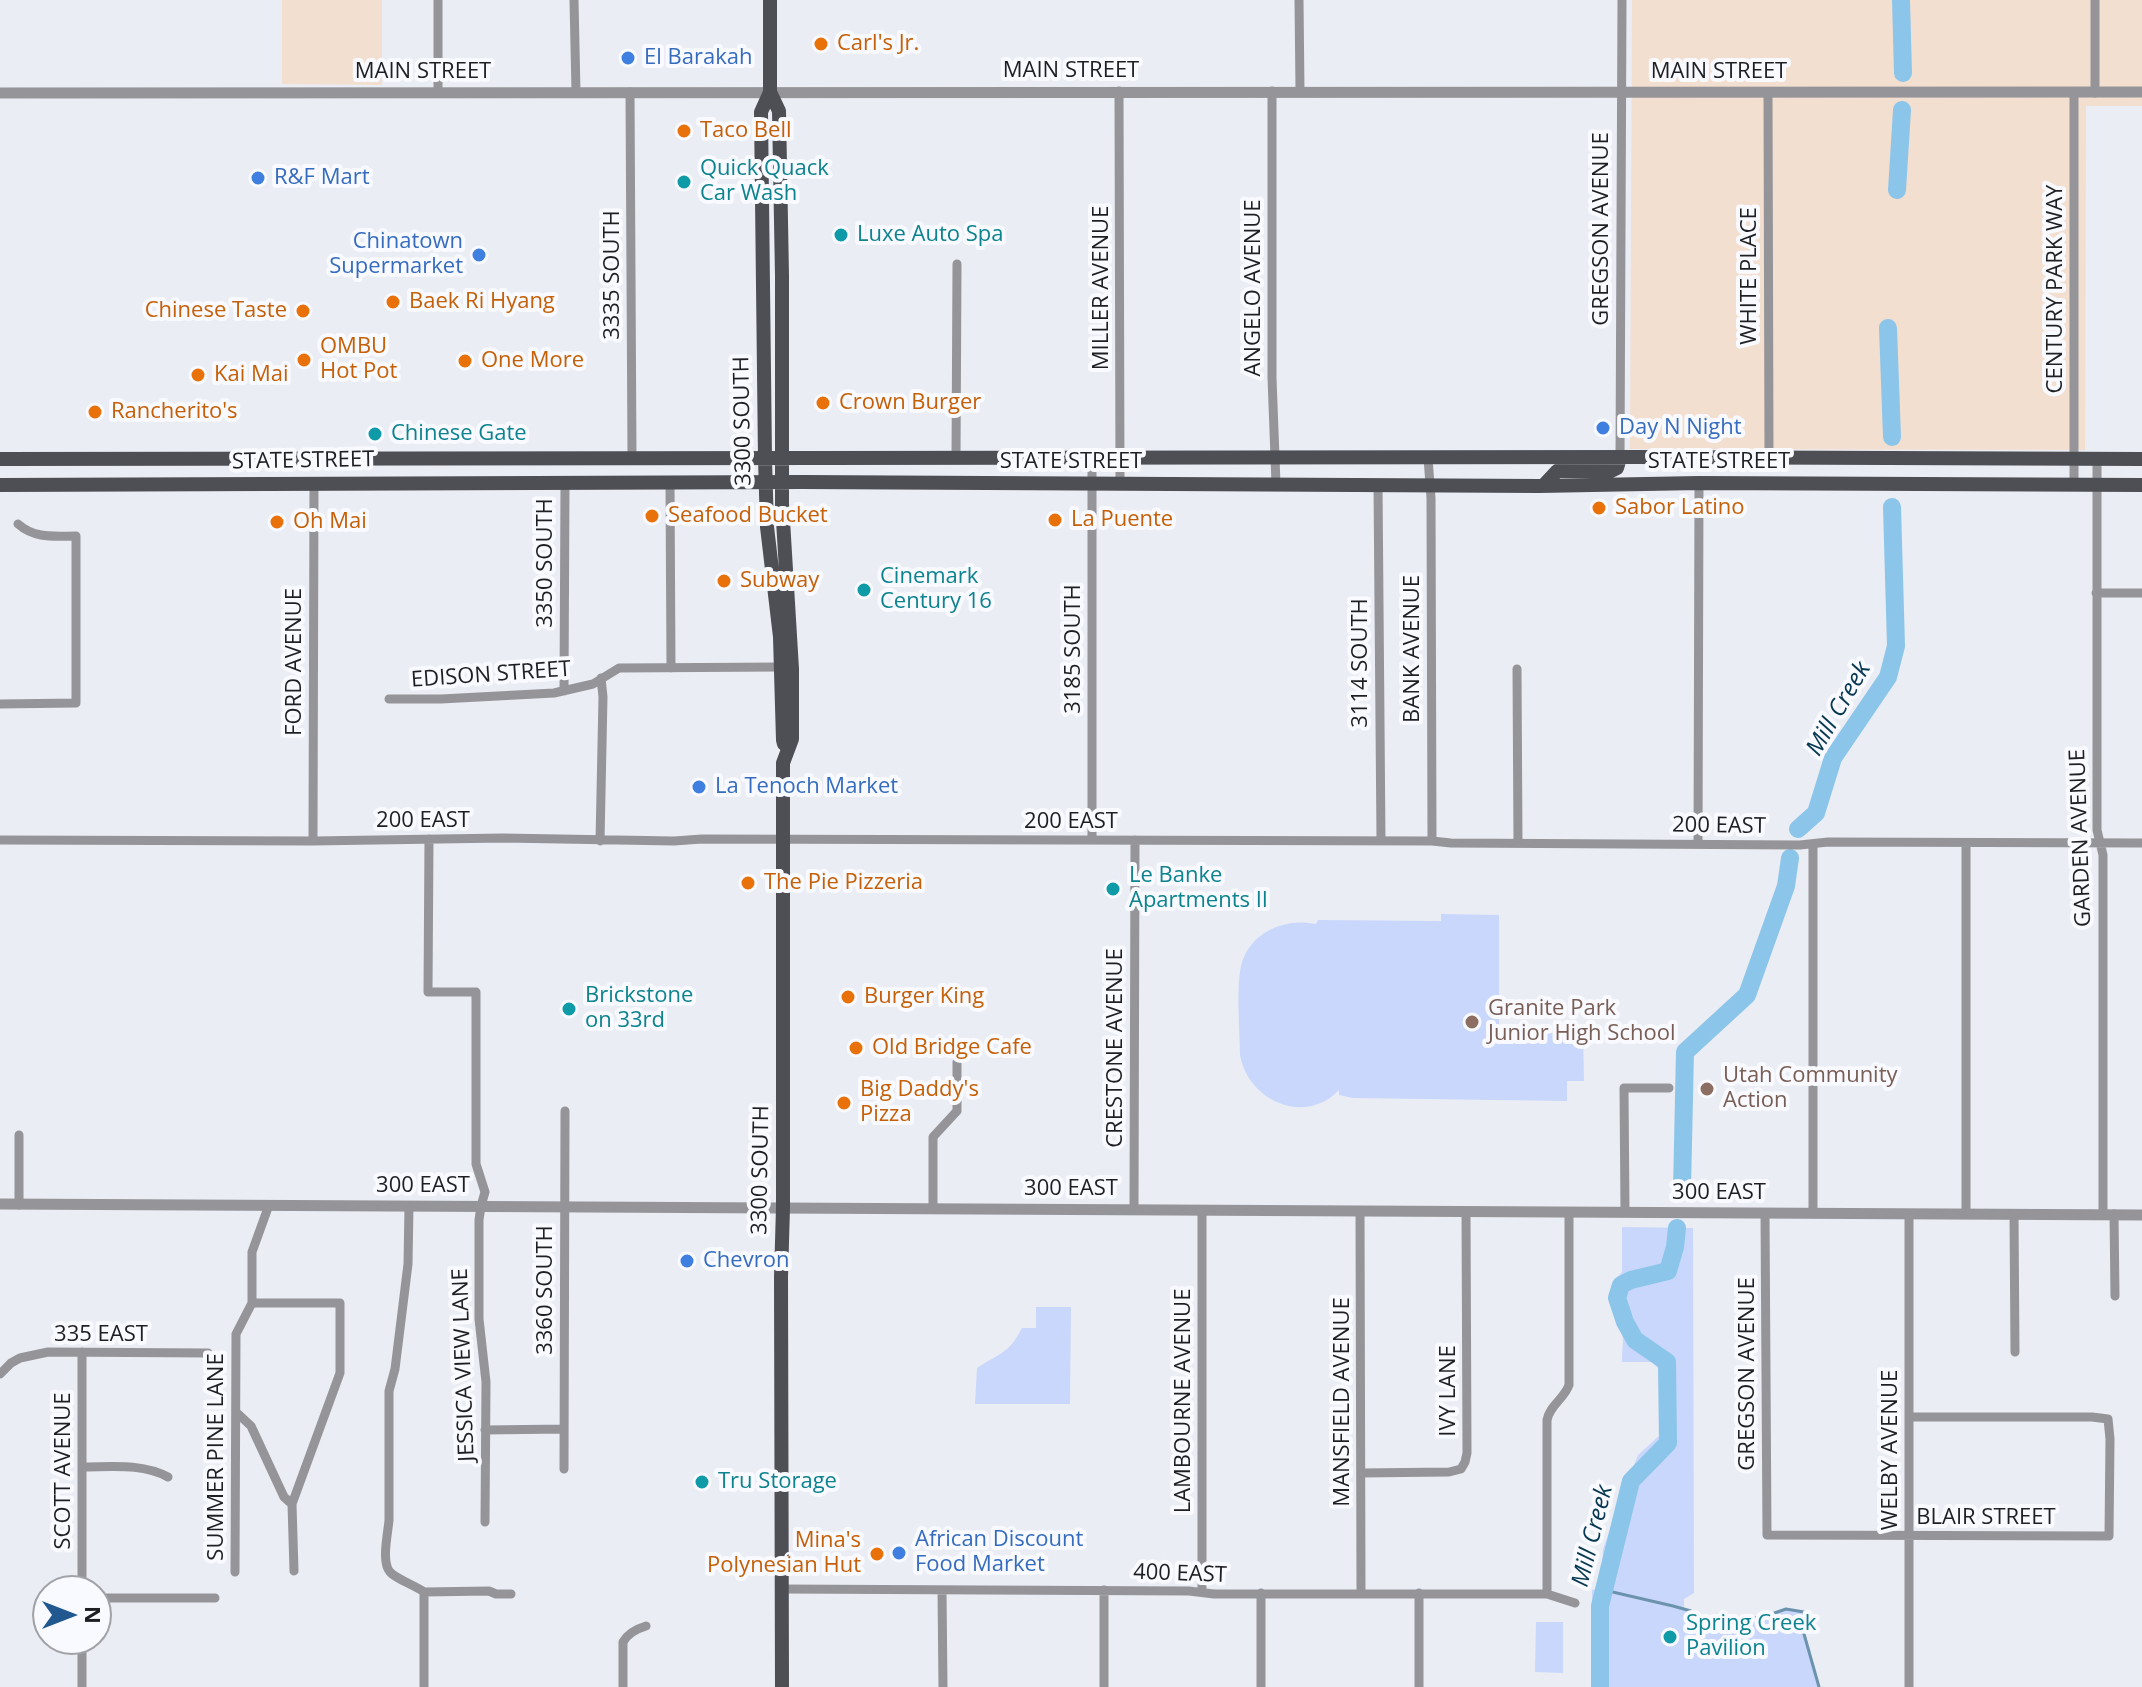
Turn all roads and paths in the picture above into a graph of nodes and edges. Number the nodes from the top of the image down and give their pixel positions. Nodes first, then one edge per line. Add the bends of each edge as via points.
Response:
1 (438, 0) edge
2 (574, 0) edge
3 (770, 0) edge
4 (1299, 0) edge
5 (1622, 0) edge
6 (2095, 0) edge
7 (1119, 91) junction
8 (1272, 91) junction
9 (1300, 91) junction
10 (1621, 91) junction
11 (438, 92) junction
12 (576, 92) junction
13 (630, 92) junction
14 (770, 92) junction
15 (1768, 92) junction
16 (2142, 92) edge
17 (0, 93) edge
18 (2074, 93) junction
19 (2095, 93) junction
20 (957, 264) dead end
21 (956, 458) junction
22 (1092, 458) junction
23 (1120, 458) junction
24 (1276, 458) junction
25 (1428, 458) junction
26 (1620, 458) junction
27 (0, 459) edge
28 (632, 459) junction
29 (765, 459) junction
30 (782, 459) junction
31 (1769, 459) junction
32 (2142, 459) edge
33 (2074, 460) junction
34 (2097, 460) junction
35 (766, 482) junction
36 (783, 482) junction
37 (314, 483) junction
38 (565, 483) junction
39 (670, 483) junction
40 (1699, 483) junction
41 (1092, 484) junction
42 (1120, 484) junction
43 (1276, 484) junction
44 (0, 485) edge
45 (1378, 485) junction
46 (1430, 485) junction
47 (2074, 485) junction
48 (2096, 485) junction
49 (2142, 485) edge
50 (1543, 486) junction
51 (18, 524) dead end
52 (2096, 593) junction
53 (2142, 593) edge
54 (781, 667) junction
55 (671, 668) junction
56 (1517, 669) dead end
57 (601, 678) junction
58 (564, 691) junction
59 (389, 699) dead end
60 (0, 704) edge
61 (787, 751) junction
62 (429, 839) junction
63 (783, 839) junction
64 (1092, 839) junction
65 (0, 840) edge
66 (1135, 840) junction
67 (313, 841) junction
68 (600, 841) junction
69 (1381, 841) junction
70 (1432, 841) junction
71 (1518, 843) junction
72 (1966, 843) junction
73 (2100, 843) junction
74 (2142, 843) edge
75 (1698, 844) junction
76 (1813, 844) junction
77 (957, 1062) dead end
78 (1669, 1088) dead end
79 (565, 1111) dead end
80 (19, 1135) dead end
81 (0, 1204) edge
82 (19, 1205) junction
83 (269, 1205) junction
84 (409, 1206) junction
85 (481, 1206) junction
86 (565, 1206) junction
87 (783, 1207) junction
88 (933, 1209) junction
89 (1134, 1209) junction
90 (1202, 1210) junction
91 (1360, 1211) junction
92 (1466, 1212) junction
93 (1569, 1212) junction
94 (1625, 1212) junction
95 (1765, 1213) junction
96 (1813, 1213) junction
97 (1909, 1214) junction
98 (1966, 1214) junction
99 (2014, 1214) junction
100 (2109, 1214) junction
101 (2142, 1215) edge
102 (2115, 1296) dead end
103 (252, 1303) junction
104 (82, 1352) junction
105 (2015, 1352) dead end
106 (208, 1353) dead end
107 (0, 1374) edge
108 (236, 1412) junction
109 (1909, 1417) junction
110 (564, 1429) junction
111 (485, 1430) junction
112 (82, 1467) junction
113 (564, 1469) dead end
114 (1361, 1473) junction
115 (168, 1477) dead end
116 (292, 1504) junction
117 (485, 1522) dead end
118 (1767, 1535) joint
119 (1909, 1535) junction
120 (294, 1571) dead end
121 (235, 1572) dead end
122 (82, 1575) edge
123 (782, 1589) junction
124 (942, 1590) junction
125 (1104, 1590) junction
126 (424, 1592) junction
127 (1202, 1592) junction
128 (1261, 1593) junction
129 (1361, 1593) junction
130 (1419, 1593) junction
131 (511, 1594) dead end
132 (1547, 1594) junction
133 (112, 1598) edge
134 (215, 1598) dead end
135 (1575, 1603) dead end
136 (646, 1626) dead end
137 (82, 1655) edge
138 (82, 1687) edge
139 (424, 1687) edge
140 (623, 1687) edge
141 (782, 1687) edge
142 (943, 1687) edge
143 (1104, 1687) edge
144 (1261, 1687) edge
145 (1419, 1687) edge
146 (1909, 1687) edge

1 - 11 street
2 - 12 street
3 - 14 main road, 3300 SOUTH
4 - 9 street
5 - 10 street, GREGSON AVENUE
6 - 19 street
7 - 8 street, MAIN STREET
7 - 14 street, MAIN STREET
7 - 23 street, MILLER AVENUE
8 - 9 street, MAIN STREET
8 - 24 street, ANGELO AVENUE
9 - 10 street, MAIN STREET
10 - 15 street, MAIN STREET
10 - 26 street, GREGSON AVENUE
11 - 12 street, MAIN STREET
11 - 17 street, MAIN STREET
12 - 13 street, MAIN STREET
13 - 14 street, MAIN STREET
13 - 28 street, 3335 SOUTH
14 - 29 main road, 3300 SOUTH via 761,112
14 - 30 main road, 3300 SOUTH via 780,126
15 - 18 street, MAIN STREET
15 - 31 street, WHITE PLACE
16 - 19 street, MAIN STREET
18 - 19 street, MAIN STREET
18 - 33 street, CENTURY PARK WAY
20 - 21 street
21 - 22 main road, STATE STREET
21 - 30 main road, STATE STREET
22 - 23 main road, STATE STREET
22 - 41 street, 3185 SOUTH
23 - 24 main road, STATE STREET
23 - 42 street, MILLER AVENUE
24 - 25 main road, STATE STREET
24 - 43 street, ANGELO AVENUE
25 - 26 main road, STATE STREET
25 - 46 street, BANK AVENUE
26 - 31 main road, STATE STREET
26 - 50 main road via 1611,471 1557,471
27 - 28 main road, STATE STREET
28 - 29 main road, STATE STREET
29 - 30 main road, STATE STREET
29 - 35 main road, 3300 SOUTH
30 - 36 main road, 3300 SOUTH
31 - 33 main road, STATE STREET
32 - 34 main road, STATE STREET
33 - 34 main road, STATE STREET
33 - 47 street, CENTURY PARK WAY
34 - 48 street, GARDEN AVENUE
35 - 36 main road, STATE STREET
35 - 39 main road, STATE STREET
35 - 54 main road, 3300 SOUTH
36 - 41 main road, STATE STREET
36 - 61 main road, 3300 SOUTH via 792,669 792,739
37 - 38 main road, STATE STREET
37 - 44 main road, STATE STREET
37 - 67 street, FORD AVENUE
38 - 39 main road, STATE STREET
38 - 58 street, 3350 SOUTH
39 - 55 street
40 - 47 main road, STATE STREET
40 - 50 main road, STATE STREET
40 - 75 street
41 - 42 main road, STATE STREET
41 - 64 street, 3185 SOUTH
42 - 43 main road, STATE STREET
43 - 45 main road, STATE STREET
45 - 46 main road, STATE STREET
45 - 69 street, 3114 SOUTH
46 - 50 main road, STATE STREET
46 - 70 street, BANK AVENUE
47 - 48 main road, STATE STREET
48 - 49 main road, STATE STREET
48 - 52 street, GARDEN AVENUE
51 - 60 street via 38,536 76,536 76,703
52 - 53 street
52 - 73 street, GARDEN AVENUE
54 - 55 street, EDISON STREET
54 - 61 main road, 3300 SOUTH
55 - 57 street, EDISON STREET via 619,668
56 - 71 street
57 - 58 street, EDISON STREET
57 - 68 street
58 - 59 street, EDISON STREET
61 - 63 main road, 3300 SOUTH
62 - 67 street, 200 EAST
62 - 68 street, 200 EAST
62 - 85 street, JESSICA VIEW LANE via 428,992 476,992 476,1164 485,1192
63 - 64 street, 200 EAST
63 - 68 street, 200 EAST
63 - 87 main road, 3300 SOUTH
64 - 66 street, 200 EAST
65 - 67 street, 200 EAST
66 - 69 street, 200 EAST
66 - 89 street, CRESTONE AVENUE
69 - 70 street, 200 EAST
70 - 71 street, 200 EAST
71 - 75 street, 200 EAST
72 - 73 street, 200 EAST
72 - 76 street, 200 EAST
72 - 98 street
73 - 74 street, 200 EAST
73 - 100 street, GARDEN AVENUE
75 - 76 street, 200 EAST
76 - 96 street
77 - 88 street via 957,1111 933,1137
78 - 94 street via 1624,1088
79 - 86 street, 3360 SOUTH
80 - 82 street
81 - 82 street, 300 EAST
82 - 83 street, 300 EAST
83 - 84 street, 300 EAST
83 - 103 street, SUMMER PINE LANE via 252,1252
84 - 85 street, 300 EAST
84 - 126 street via 408,1264 389,1391 386,1564 390,1572
85 - 86 street, 300 EAST
85 - 111 street, JESSICA VIEW LANE via 479,1319
86 - 87 street, 300 EAST
86 - 110 street, 3360 SOUTH
87 - 88 street, 300 EAST
87 - 123 main road, 3300 SOUTH
88 - 89 street, 300 EAST
89 - 90 street, 300 EAST
90 - 91 street, 300 EAST
90 - 127 street, LAMBOURNE AVENUE
91 - 92 street, 300 EAST
91 - 114 street, MANSFIELD AVENUE
92 - 93 street, 300 EAST
92 - 114 street, IVY LANE via 1465,1462 1449,1472
93 - 94 street, 300 EAST
93 - 132 street via 1569,1385 1547,1420
94 - 95 street, 300 EAST
95 - 96 street, 300 EAST
95 - 118 street, GREGSON AVENUE
96 - 97 street, 300 EAST
97 - 98 street, 300 EAST
97 - 109 street, WELBY AVENUE
98 - 99 street, 300 EAST
99 - 100 street, 300 EAST
99 - 105 street
100 - 101 street, 300 EAST
100 - 102 street, GARDEN AVENUE
103 - 108 street, SUMMER PINE LANE via 236,1334
103 - 116 street via 340,1303 340,1373
104 - 106 street, 335 EAST
104 - 107 street, 335 EAST via 30,1354
104 - 112 street, SCOTT AVENUE
108 - 116 street via 251,1426
108 - 121 street, SUMMER PINE LANE
109 - 119 street, WELBY AVENUE
109 - 119 street, BLAIR STREET via 2092,1417 2108,1419 2110,1439 2109,1536
110 - 111 street
110 - 113 street, 3360 SOUTH
111 - 117 street, JESSICA VIEW LANE
112 - 115 street via 138,1467
112 - 122 street, SCOTT AVENUE
114 - 129 street, MANSFIELD AVENUE
116 - 120 street
118 - 119 street, BLAIR STREET
119 - 146 street, WELBY AVENUE
123 - 124 street, 400 EAST
123 - 141 main road, 3300 SOUTH
124 - 125 street, 400 EAST
124 - 142 street
125 - 127 street, 400 EAST
125 - 143 street
126 - 131 street
126 - 139 street
127 - 128 street, 400 EAST
128 - 129 street, 400 EAST
128 - 144 street
129 - 130 street, 400 EAST
130 - 132 street, 400 EAST
130 - 145 street
132 - 135 street, 400 EAST
133 - 134 street
136 - 140 street via 623,1642
137 - 138 street

